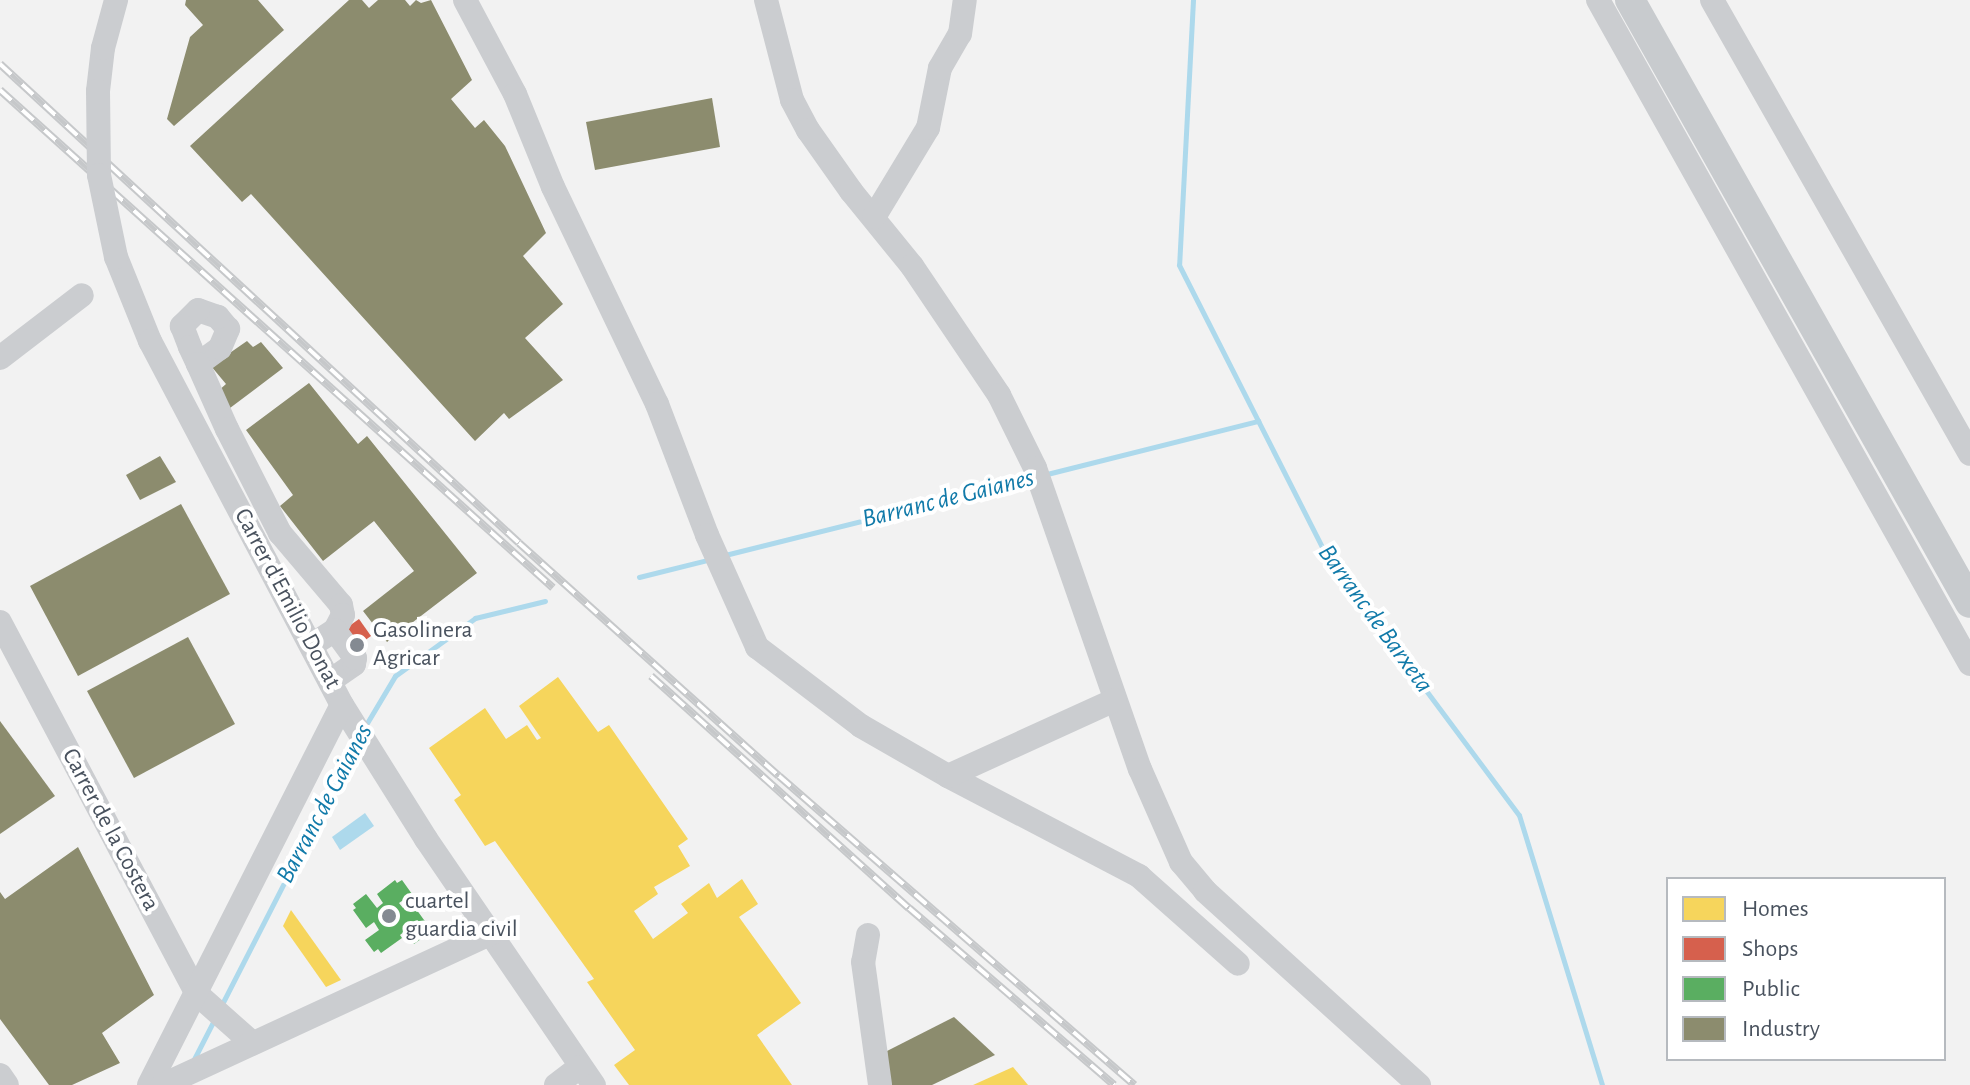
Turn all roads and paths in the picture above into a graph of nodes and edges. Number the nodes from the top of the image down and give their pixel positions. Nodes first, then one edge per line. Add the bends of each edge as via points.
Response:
1 (116, 0) edge
2 (465, 0) edge
3 (766, 0) edge
4 (965, 0) edge
5 (1598, 0) edge
6 (1630, 0) edge
7 (1712, 0) edge
8 (874, 217) junction
9 (82, 295) dead end
10 (0, 358) edge
11 (198, 364) dead end
12 (1970, 454) edge
13 (1970, 603) edge
14 (0, 622) edge
15 (335, 630) junction
16 (312, 645) junction
17 (1970, 664) edge
18 (9, 665) edge
19 (330, 681) junction
20 (1115, 700) junction
21 (348, 715) junction
22 (948, 776) junction
23 (492, 933) junction
24 (868, 935) dead end
25 (1238, 964) dead end
26 (202, 998) junction
27 (238, 1041) junction
28 (0, 1075) edge
29 (587, 1076) edge
30 (160, 1084) edge
31 (7, 1085) edge
32 (556, 1085) edge
33 (880, 1085) edge
34 (1419, 1085) edge

1 - 16 street, Carrer d'Emilio Donat, bridge via 98,91 99,175 116,257 150,341
2 - 22 street via 515,94 553,187 657,404 757,647 861,726
3 - 8 street via 792,100 834,167
4 - 8 street via 960,34 940,68 928,128
5 - 17 street
6 - 13 main road
7 - 12 street
8 - 20 street via 999,395 1039,478
9 - 10 street
11 - 15 street via 280,533 341,605 343,615
14 - 18 street, Carrer de la Costera
15 - 16 street
15 - 19 street via 355,658
16 - 19 street, Carrer d'Emilio Donat
18 - 26 street, Carrer de la Costera
19 - 21 street, Carrer d'Emilio Donat
20 - 22 street
20 - 34 street via 1181,862 1205,891
21 - 23 street, Carrer d'Emilio Donat
21 - 26 street
22 - 25 street via 1139,876
23 - 27 street
23 - 29 street, Carrer d'Emilio Donat
24 - 33 street via 863,962
26 - 27 street, Carrer de la Costera
26 - 30 street
27 - 30 street
28 - 31 street
29 - 32 street

